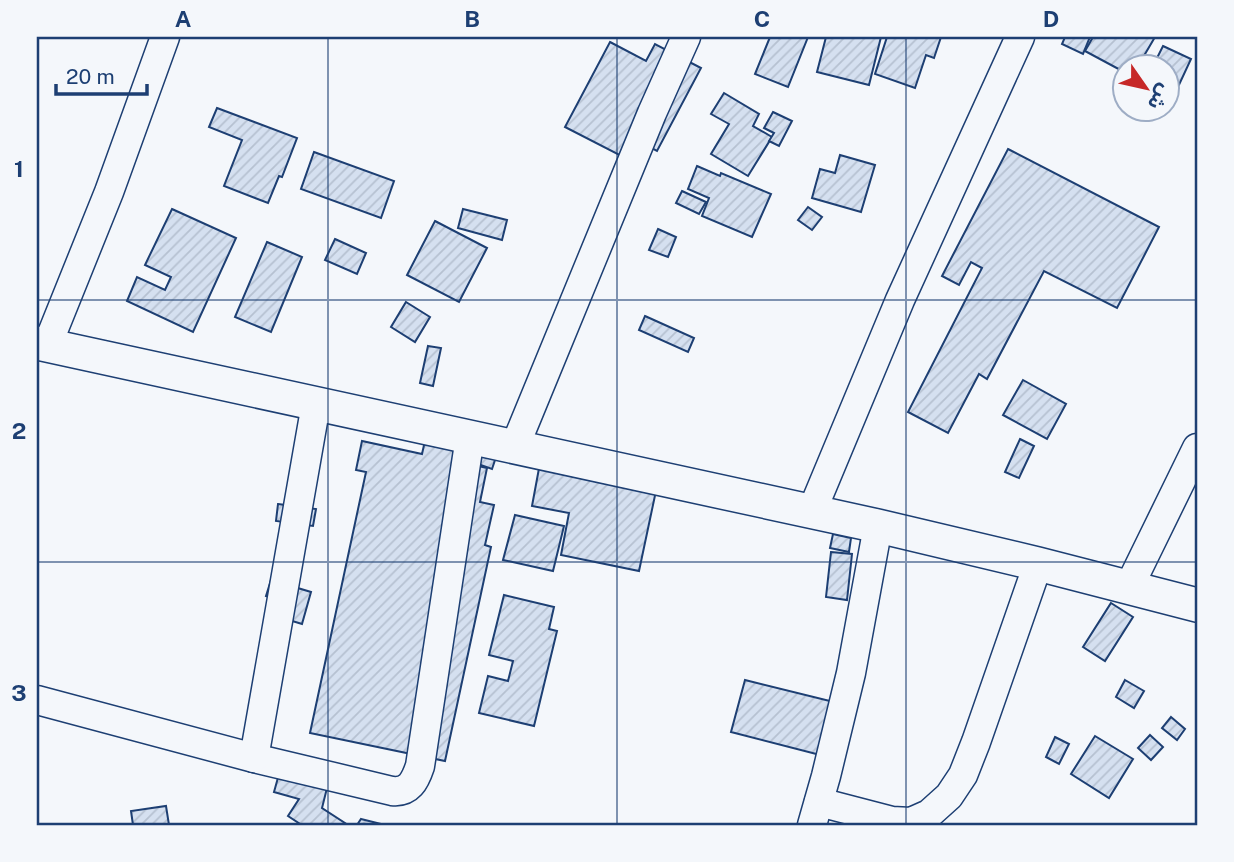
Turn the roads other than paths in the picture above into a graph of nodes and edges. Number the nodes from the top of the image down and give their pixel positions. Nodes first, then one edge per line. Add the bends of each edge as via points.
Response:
1 (165, 37) edge
2 (686, 37) edge
3 (1020, 37) edge
4 (42, 345) edge
5 (316, 404) junction
6 (470, 437) junction
7 (515, 446) junction
8 (1197, 448) edge
9 (811, 511) junction
10 (878, 526) junction
11 (1038, 564) junction
12 (1129, 587) junction
13 (1197, 605) edge
14 (37, 700) edge
15 (254, 758) junction
16 (815, 814) edge

1 - 4 street via 109,192
2 - 7 street
3 - 9 street via 900,300
4 - 5 street
5 - 6 street
5 - 15 street
6 - 7 street
6 - 15 street via 416,778 401,792
7 - 9 street
8 - 12 street
9 - 10 street
10 - 11 street
10 - 16 street via 851,673
11 - 12 street
11 - 16 street via 963,775 949,796 929,814 911,822
12 - 13 street
14 - 15 street

